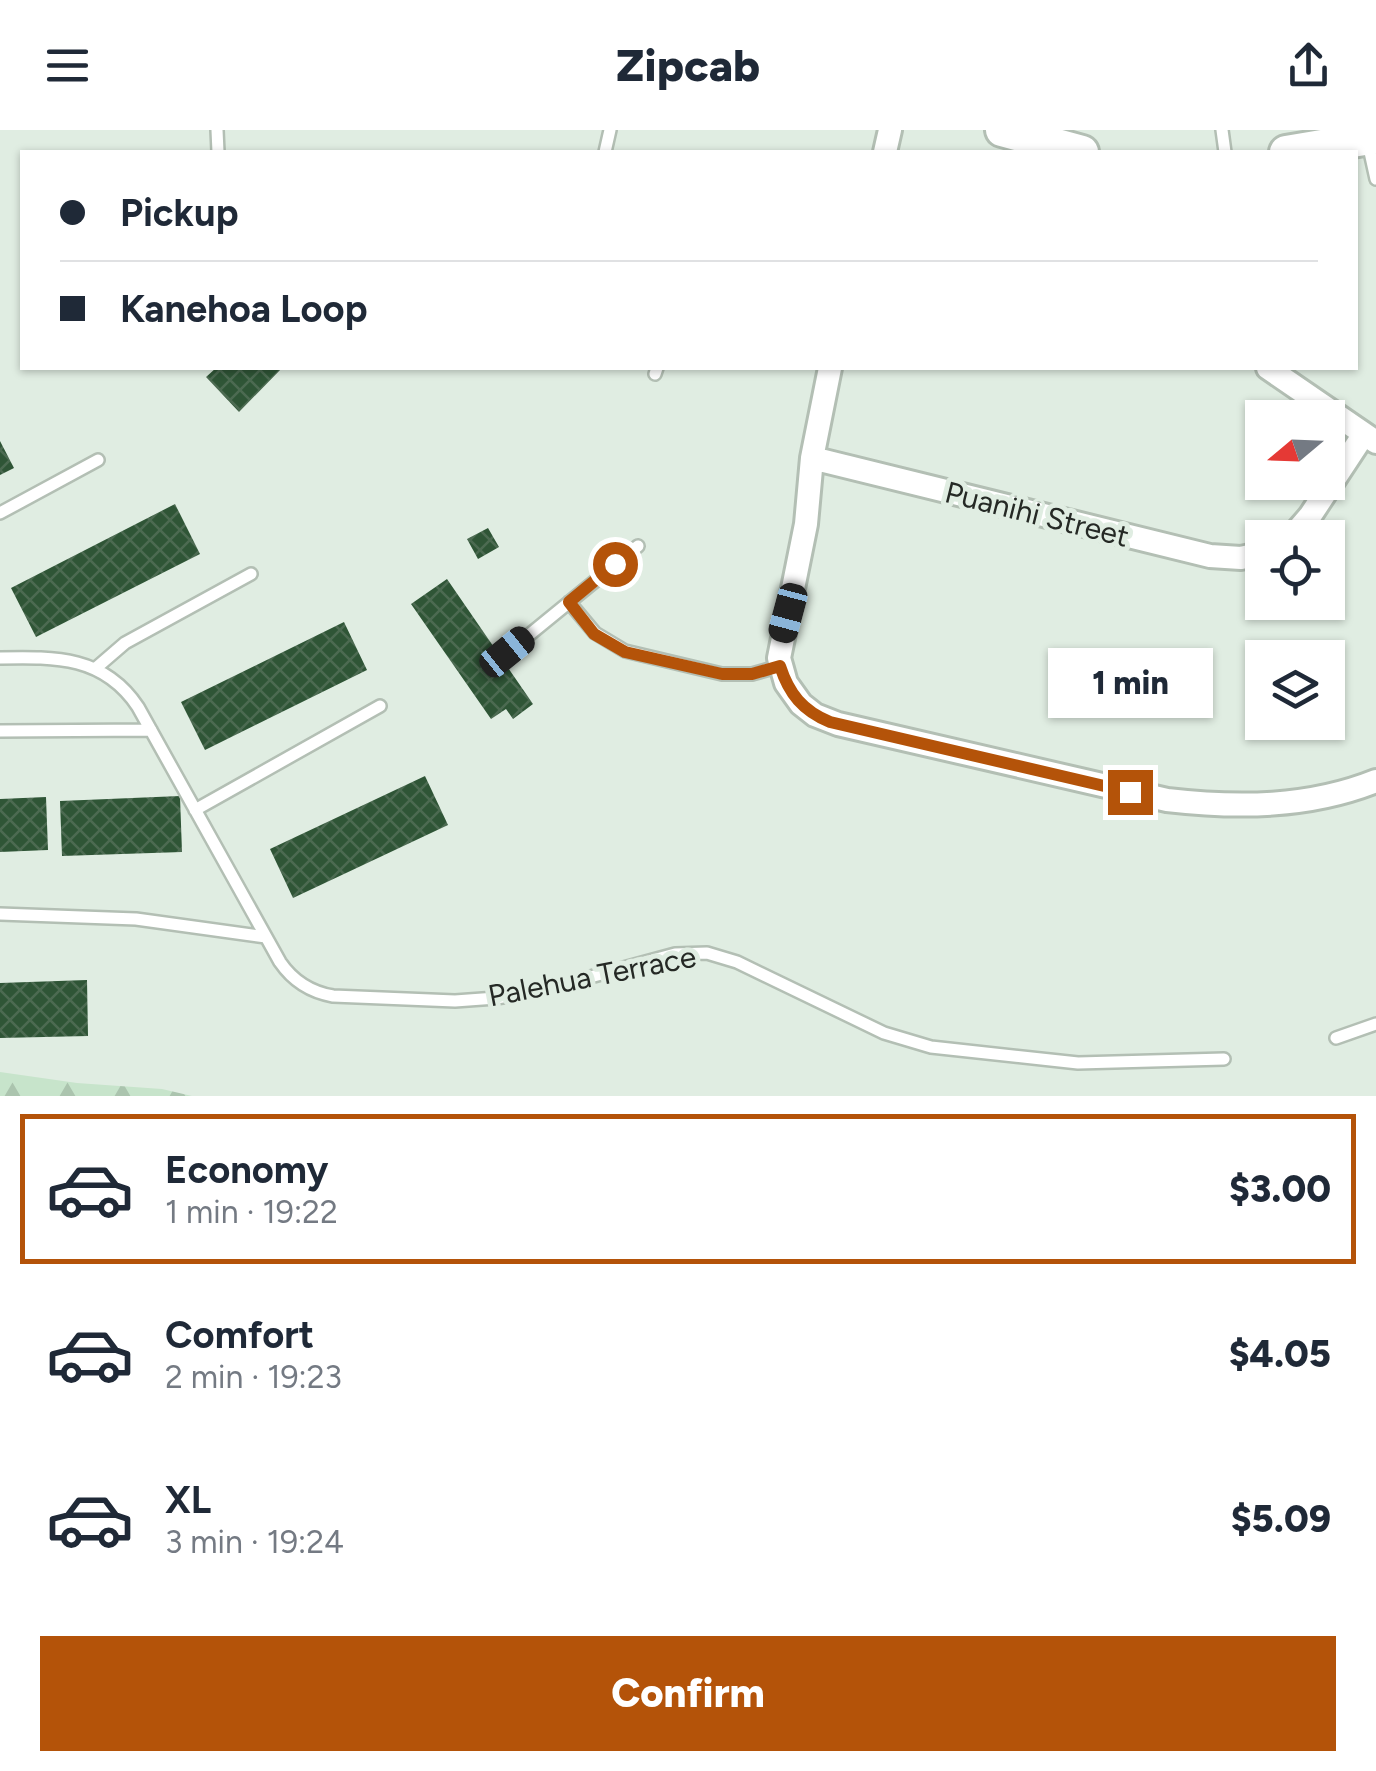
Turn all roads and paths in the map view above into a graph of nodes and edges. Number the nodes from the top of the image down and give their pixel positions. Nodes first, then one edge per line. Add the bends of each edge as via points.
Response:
1 (1002, 130) edge
2 (1373, 137) edge
3 (1075, 150) edge
4 (1298, 150) edge
5 (1376, 179) edge
6 (830, 370) edge
7 (1271, 370) edge
8 (1370, 438) edge
9 (812, 458) junction
10 (98, 460) dead end
11 (0, 513) edge
12 (1307, 520) edge
13 (638, 546) dead end
14 (1245, 557) edge
15 (251, 574) dead end
16 (569, 602) junction
17 (507, 652) dead end
18 (0, 658) edge
19 (780, 666) junction
20 (96, 668) junction
21 (380, 706) dead end
22 (151, 730) junction
23 (0, 731) edge
24 (1376, 781) edge
25 (196, 810) junction
26 (0, 914) edge
27 (266, 937) junction
28 (1376, 1024) edge
29 (1336, 1038) dead end
30 (1224, 1059) dead end

1 - 3 main road
2 - 4 main road
2 - 5 lane
6 - 9 street
7 - 8 street
8 - 12 street
9 - 14 street, Puanihi Street via 1210,556
9 - 19 street
10 - 11 lane
13 - 16 lane
15 - 20 lane via 125,643
16 - 17 lane
16 - 19 lane via 594,634 625,652 722,674
18 - 20 lane, Palehua Terrace via 62,658
19 - 24 street via 801,704 830,722 1167,800 1264,805 1312,800
20 - 22 lane, Palehua Terrace via 132,698
21 - 25 lane
22 - 23 lane
22 - 25 lane, Palehua Terrace
25 - 27 lane, Palehua Terrace
26 - 27 lane via 119,918
27 - 30 lane, Palehua Terrace via 290,975 333,996 496,998 675,954 707,953 884,1033 931,1046 1078,1063
28 - 29 lane

